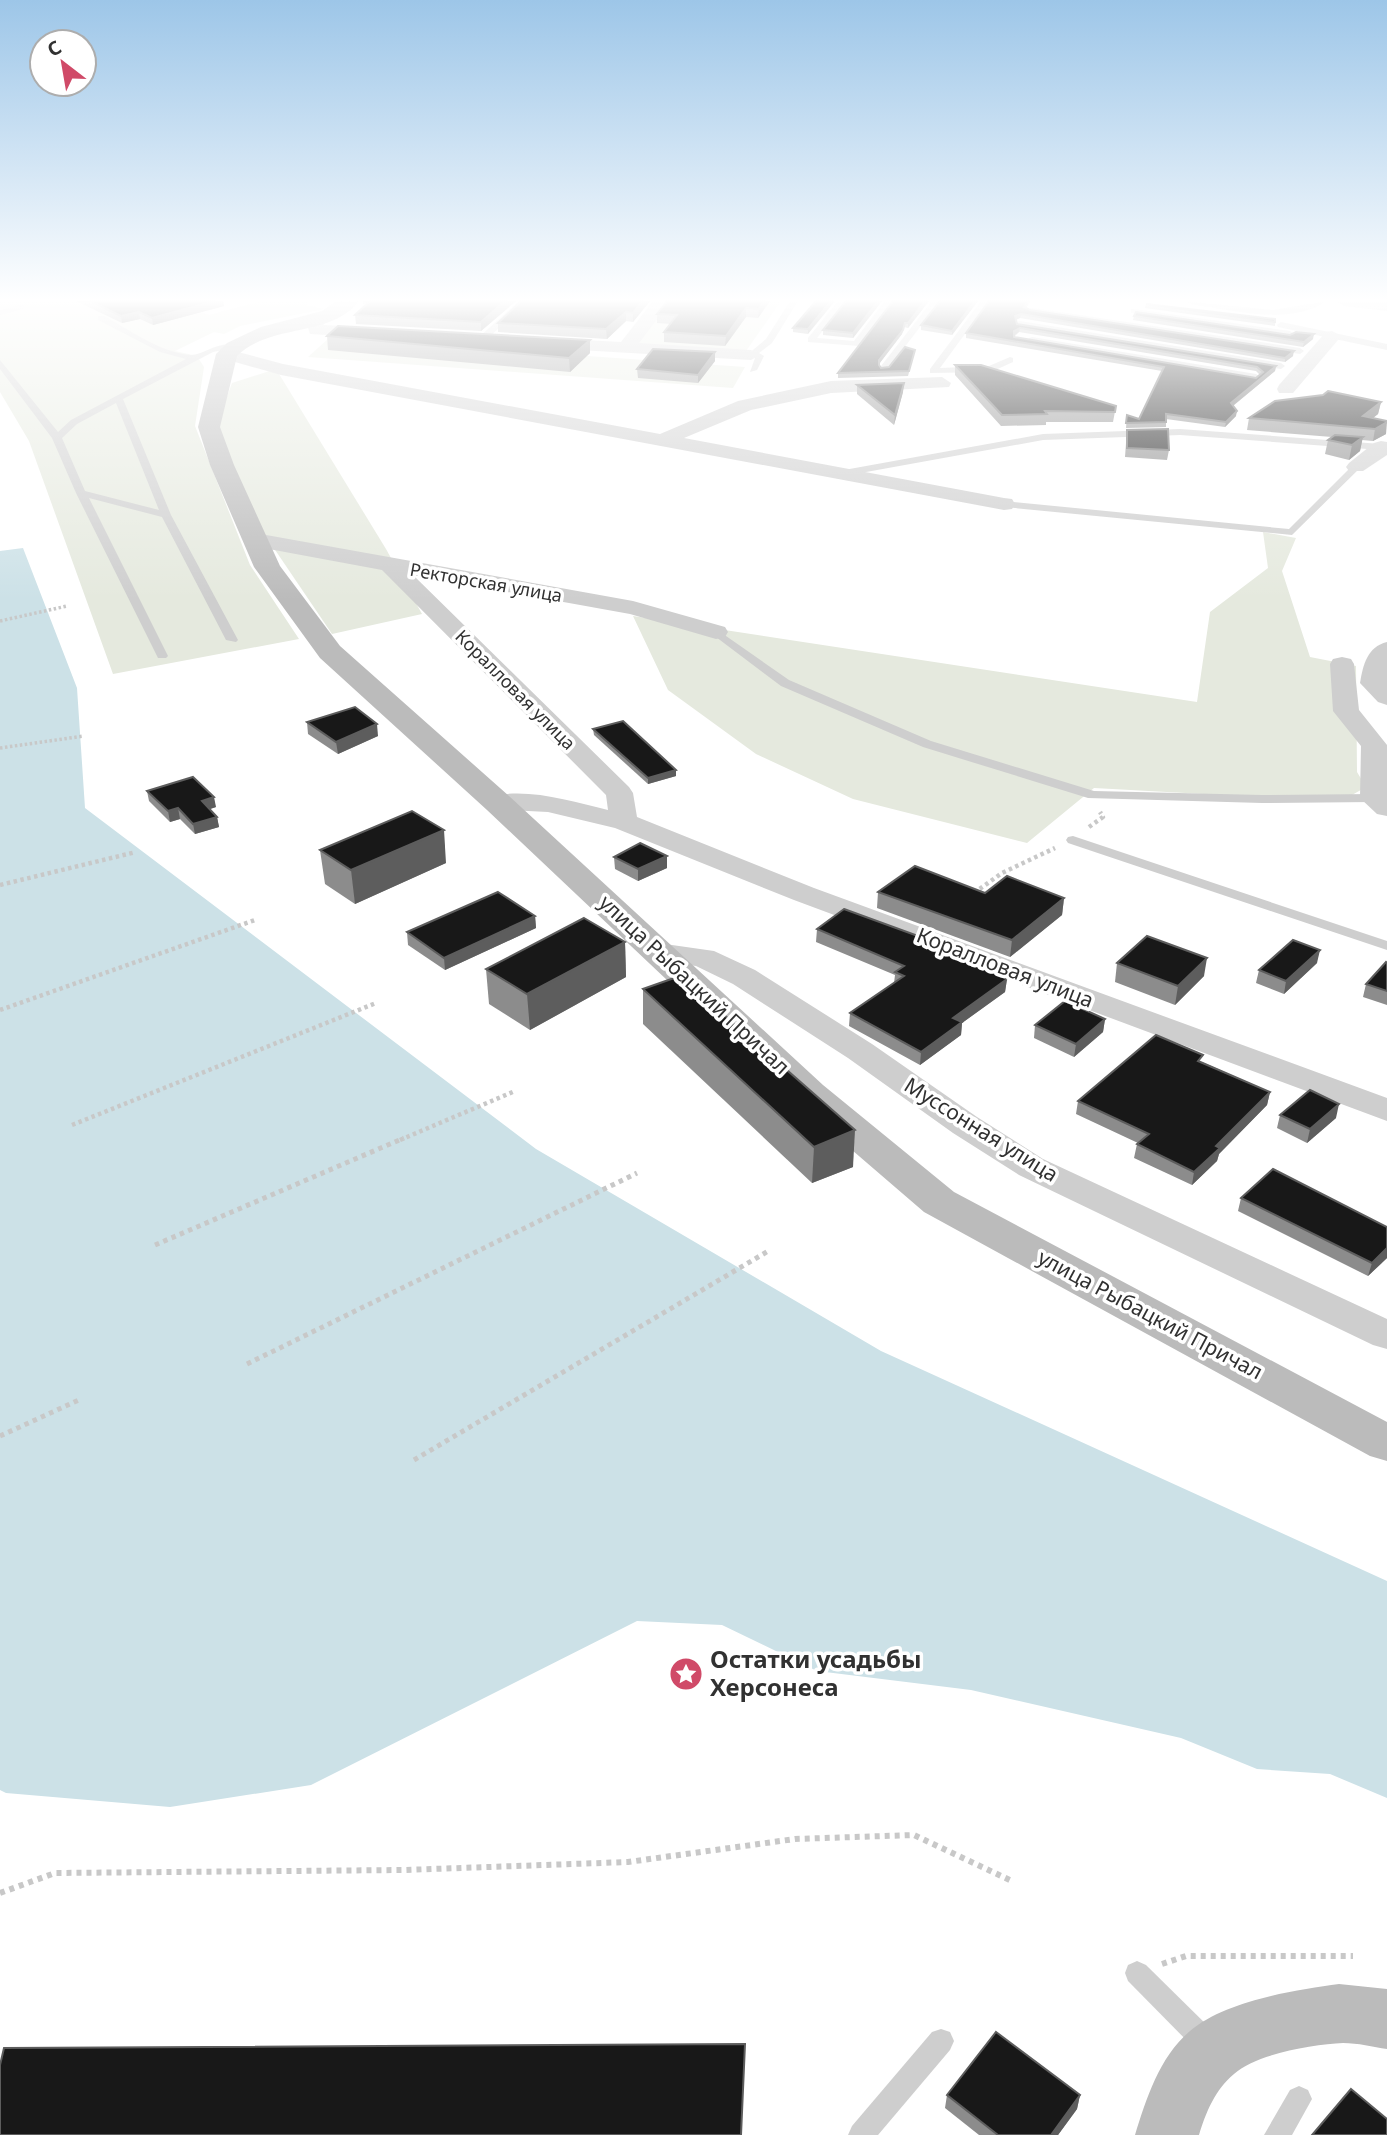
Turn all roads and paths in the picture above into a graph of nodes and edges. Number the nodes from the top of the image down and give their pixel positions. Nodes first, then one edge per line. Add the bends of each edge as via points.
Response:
1 (119, 400) edge
2 (29, 401) edge
3 (118, 401) edge
4 (214, 401) edge
5 (451, 401) edge
6 (767, 401) edge
7 (57, 438) junction
8 (662, 440) junction
9 (1384, 448) edge
10 (1356, 467) joint
11 (844, 473) junction
12 (80, 493) junction
13 (1004, 504) joint
14 (166, 515) junction
15 (255, 540) junction
16 (391, 566) junction
17 (67, 606) dead end
18 (0, 621) edge
19 (716, 632) joint
20 (232, 640) dead end
21 (1387, 649) edge
22 (162, 656) dead end
23 (1342, 664) dead end
24 (1387, 697) edge
25 (84, 736) dead end
26 (0, 748) edge
27 (1093, 795) junction
28 (498, 803) junction
29 (1380, 803) edge
30 (624, 822) junction
31 (1073, 840) junction
32 (136, 852) dead end
33 (0, 885) edge
34 (970, 896) edge
35 (255, 920) dead end
36 (1387, 946) edge
37 (658, 952) junction
38 (376, 1003) dead end
39 (0, 1010) edge
40 (515, 1091) dead end
41 (1387, 1110) edge
42 (72, 1125) dead end
43 (637, 1173) dead end
44 (155, 1245) dead end
45 (770, 1250) dead end
46 (1387, 1335) edge
47 (247, 1364) dead end
48 (81, 1399) dead end
49 (0, 1436) edge
50 (1387, 1443) edge
51 (414, 1460) dead end
52 (1014, 1882) dead end
53 (0, 1893) edge
54 (1353, 1956) dead end
55 (1137, 1973) joint
56 (1387, 2019) edge
57 (941, 2041) dead end
58 (1214, 2049) junction
59 (1298, 2099) dead end
60 (861, 2135) edge
61 (1167, 2135) edge
62 (1277, 2135) edge

1 - 14 lane
2 - 7 lane
3 - 7 lane via 74,422
4 - 15 main road, улица Рыбацкий Причал via 209,427
5 - 8 street
6 - 8 street
7 - 12 lane
8 - 11 street
9 - 10 street
9 - 11 lane via 1180,432 1043,437
10 - 13 lane via 1292,532
11 - 13 street
12 - 14 lane
12 - 22 lane
14 - 20 lane
15 - 16 street, Ректорская улица
15 - 28 main road, улица Рыбацкий Причал via 267,567 330,652
16 - 19 street, Ректорская улица via 633,608
16 - 30 street, Коралловая улица via 619,793
17 - 18 path
19 - 27 lane via 785,683 927,744
21 - 24 street via 1376,662 1373,683
23 - 29 street via 1346,711 1374,745
25 - 26 path
27 - 29 lane
27 - 31 path via 1103,817
28 - 30 street, Коралловая улица via 548,804
28 - 37 main road, улица Рыбацкий Причал
30 - 41 street, Коралловая улица via 804,894
31 - 34 path via 1002,873
31 - 36 lane
32 - 33 path
35 - 39 path
37 - 46 street, Муссонная улица via 703,958 744,977 1031,1167
37 - 50 main road, улица Рыбацкий Причал via 809,1093 939,1202
38 - 42 path
40 - 44 path
43 - 47 path
45 - 51 path
48 - 49 path
52 - 53 path via 914,1835 795,1839 628,1861 404,1870 55,1873
54 - 55 path via 1186,1956
55 - 58 lane
56 - 58 main road via 1341,2014 1282,2024
57 - 60 lane
58 - 61 main road via 1176,2101
59 - 62 lane

